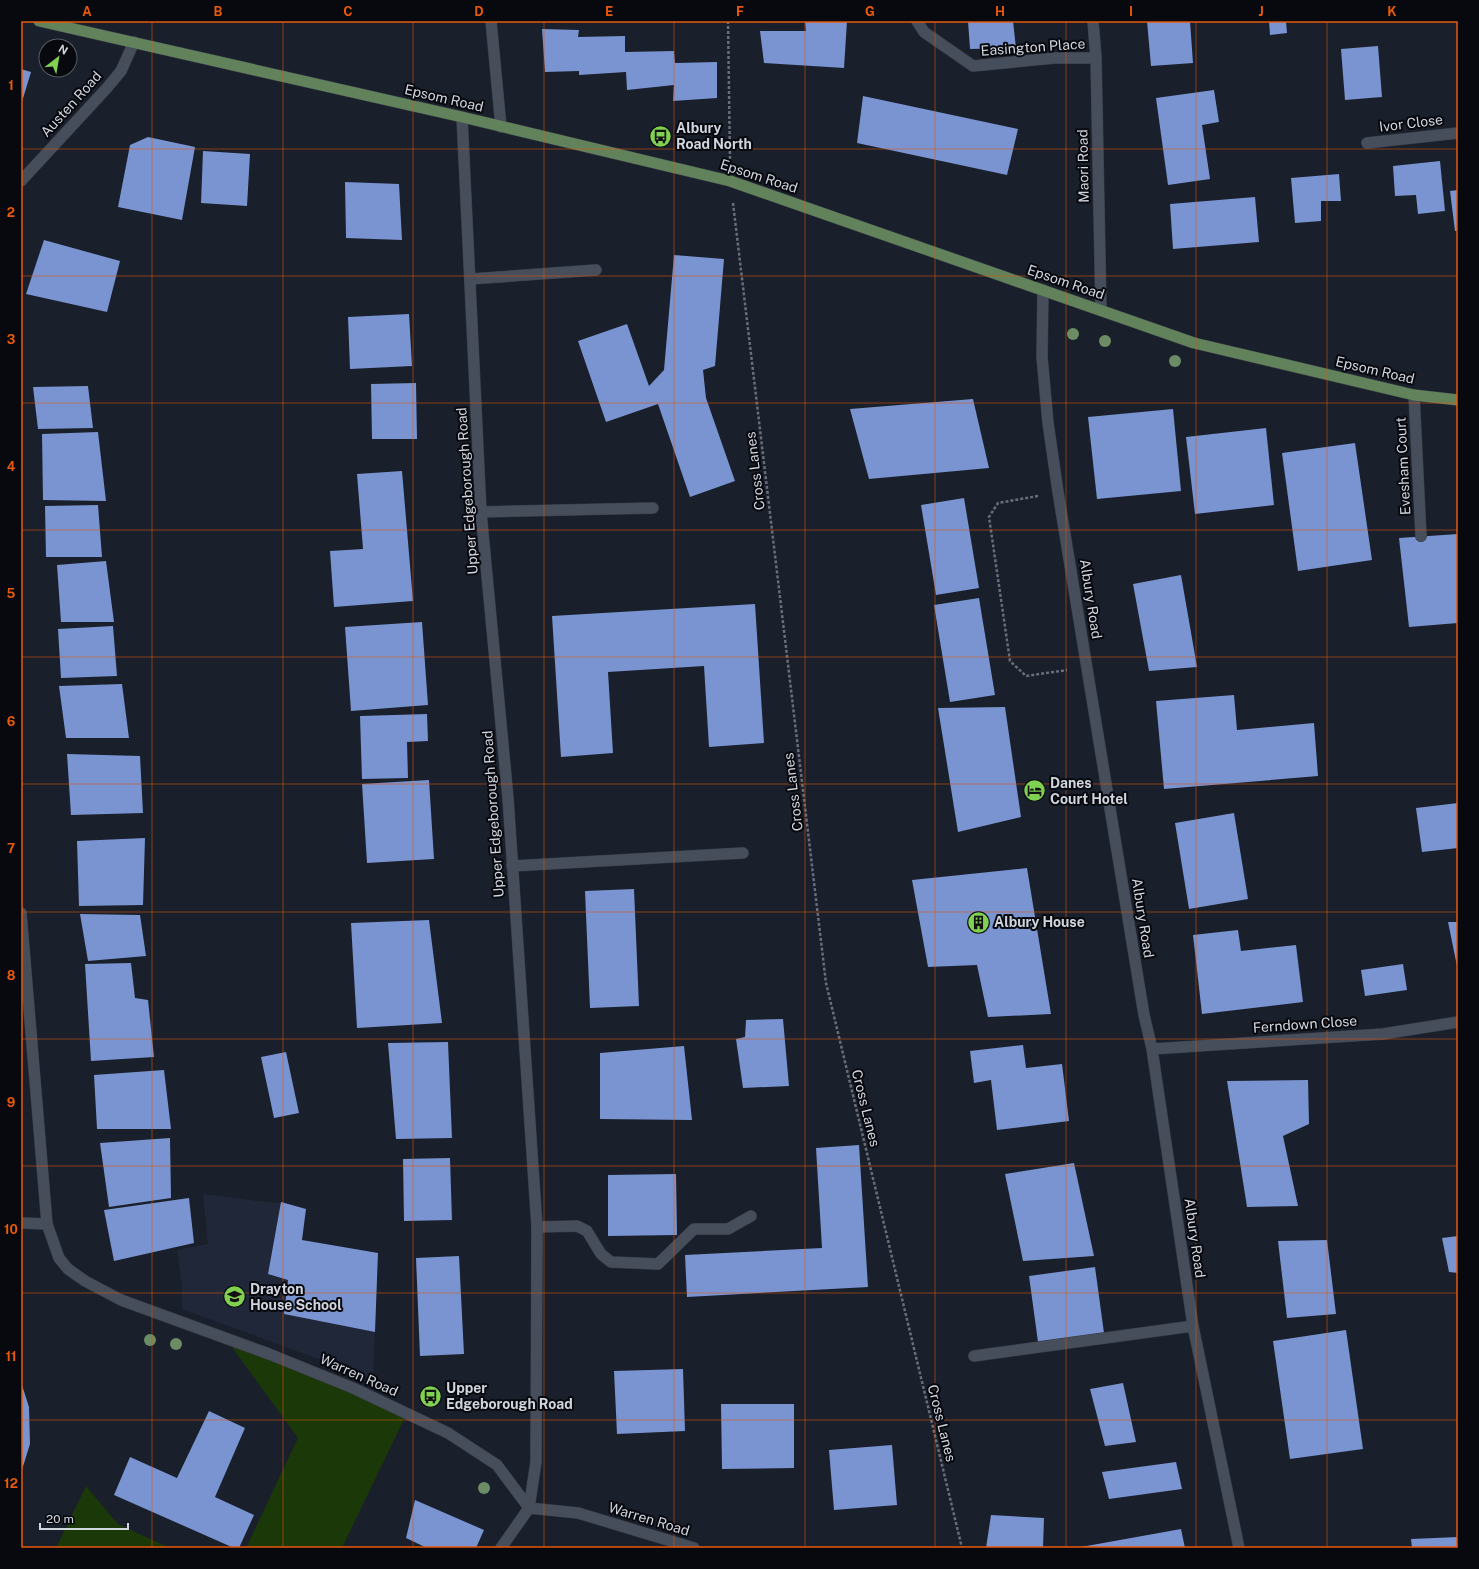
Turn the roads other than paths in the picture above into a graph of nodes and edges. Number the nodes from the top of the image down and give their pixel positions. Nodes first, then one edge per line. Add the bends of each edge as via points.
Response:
1 (39, 21) edge
2 (491, 21) edge
3 (917, 21) edge
4 (1093, 21) edge
5 (134, 42) junction
6 (1096, 58) junction
7 (462, 117) junction
8 (501, 127) junction
9 (1458, 133) edge
10 (1367, 143) dead end
11 (21, 181) edge
12 (596, 270) dead end
13 (470, 279) junction
14 (1043, 290) junction
15 (1101, 310) junction
16 (1414, 395) junction
17 (1458, 400) edge
18 (653, 508) dead end
19 (481, 512) junction
20 (1421, 536) dead end
21 (743, 853) dead end
22 (512, 866) junction
23 (21, 913) edge
24 (1458, 1022) edge
25 (1152, 1050) junction
26 (751, 1216) dead end
27 (21, 1223) edge
28 (47, 1224) junction
29 (537, 1227) junction
30 (1193, 1326) junction
31 (974, 1356) dead end
32 (529, 1508) junction
33 (501, 1548) edge
34 (694, 1548) edge
35 (1239, 1548) edge

1 - 5 main road, Epsom Road
2 - 8 street
3 - 6 street, Easington Place via 924,32 973,66 1055,58
4 - 6 street, Maori Road
5 - 7 main road, Epsom Road
5 - 11 street, Austen Road via 120,71 106,89
6 - 15 street, Maori Road
7 - 8 main road, Epsom Road
7 - 13 street, Upper Edgeborough Road
8 - 14 main road, Epsom Road via 730,181
9 - 10 street, Ivor Close
12 - 13 street
13 - 19 street, Upper Edgeborough Road
14 - 15 main road, Epsom Road
14 - 25 street, Albury Road via 1042,357 1048,423 1144,1015
15 - 16 main road, Epsom Road via 1194,343
16 - 17 main road, Epsom Road
16 - 20 street, Evesham Court
18 - 19 street
19 - 22 street, Upper Edgeborough Road
21 - 22 street
22 - 29 street, Upper Edgeborough Road
23 - 28 street
24 - 25 street, Ferndown Close via 1383,1034
25 - 30 street, Albury Road
26 - 29 street via 728,1229 694,1229 658,1264 611,1262 601,1254 587,1231 576,1226
27 - 28 street
28 - 32 street, Warren Road via 59,1258 68,1269 121,1300 270,1354 353,1388 448,1433 497,1465
29 - 32 street, Upper Edgeborough Road via 536,1462
30 - 31 street
30 - 35 street, Albury Road
32 - 33 street
32 - 34 street, Warren Road via 578,1513

